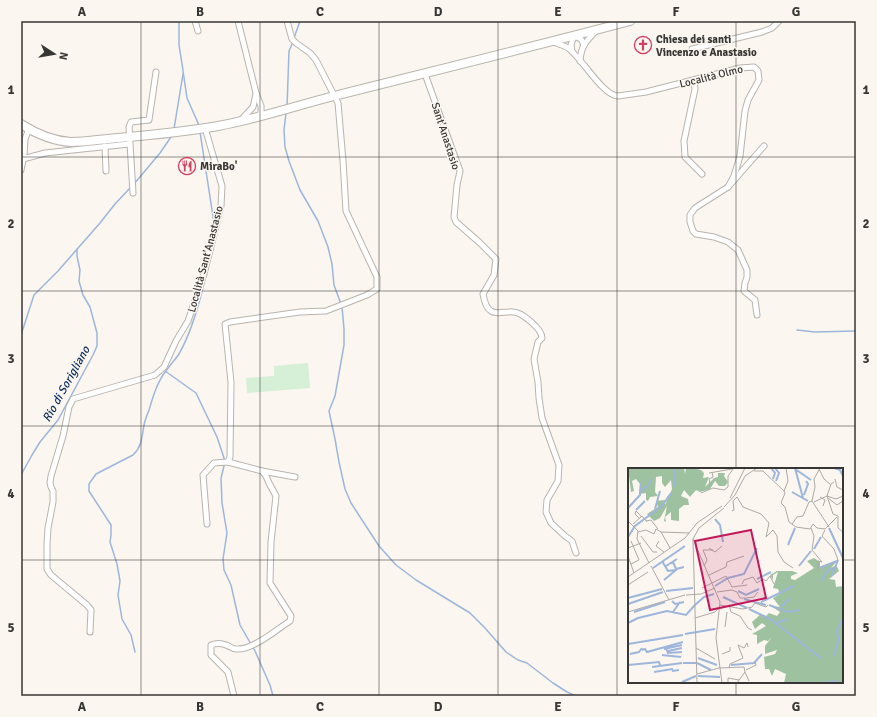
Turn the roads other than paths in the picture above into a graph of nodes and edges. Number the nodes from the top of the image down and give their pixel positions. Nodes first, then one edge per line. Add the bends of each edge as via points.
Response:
1 (195, 21) edge
2 (238, 21) edge
3 (287, 21) edge
4 (630, 21) edge
5 (779, 21) edge
6 (597, 30) junction
7 (198, 31) dead end
8 (574, 36) junction
9 (550, 42) junction
10 (584, 45) junction
11 (692, 49) dead end
12 (573, 52) junction
13 (580, 60) junction
14 (156, 72) dead end
15 (425, 74) junction
16 (694, 80) junction
17 (256, 93) junction
18 (334, 96) junction
19 (261, 106) junction
20 (253, 107) junction
21 (282, 111) junction
22 (257, 118) junction
23 (240, 121) junction
24 (21, 124) edge
25 (204, 128) junction
26 (28, 132) junction
27 (21, 137) edge
28 (129, 140) junction
29 (105, 146) junction
30 (764, 146) dead end
31 (23, 159) junction
32 (21, 170) edge
33 (106, 171) dead end
34 (702, 174) dead end
35 (728, 187) junction
36 (133, 193) dead end
37 (757, 315) dead end
38 (228, 462) junction
39 (262, 471) junction
40 (295, 477) dead end
41 (207, 524) dead end
42 (576, 553) dead end
43 (90, 632) dead end
44 (234, 696) edge

1 - 7 street
2 - 17 street
3 - 18 street via 292,39 316,60
4 - 6 main road
5 - 11 street via 772,28 762,32
6 - 8 main road
6 - 10 street
8 - 9 main road
8 - 10 street via 582,39
8 - 12 street via 571,45
9 - 12 street via 567,47
9 - 15 main road
10 - 13 street
12 - 13 street
13 - 16 street, Località Olmo via 613,96 646,92
14 - 28 street via 149,120 130,122
15 - 18 main road
15 - 42 street, Sant'Anastasio via 460,171 454,217 456,222 496,259 494,275 482,294 486,306 491,311 514,312 524,316 542,335 534,359 539,398 542,418 559,466 558,481 547,500 546,512 551,523 572,541
16 - 34 street via 695,89 684,141 685,157
16 - 35 street, Località Olmo via 748,67 754,67 758,71 759,80 745,111 740,156
17 - 19 street
17 - 20 street
18 - 21 main road
18 - 38 street via 338,104 346,211 377,277 378,289 326,311 300,312 225,324 231,382
19 - 21 street via 269,110
19 - 22 street via 261,114
20 - 22 street
20 - 23 street
21 - 22 main road
22 - 23 main road
23 - 25 main road
24 - 26 main road
25 - 28 main road
25 - 43 street, Località Sant'Anastasio via 222,186 221,206 204,274 188,321 164,367 155,375 74,399 69,407 51,476 53,502 48,528 47,569 88,605 91,610
26 - 27 street
26 - 28 main road via 70,142
26 - 31 street
28 - 29 street
28 - 36 street
29 - 31 street via 45,153
29 - 33 street
30 - 35 street
31 - 32 street
35 - 37 street via 695,208 690,215 690,222 696,234 728,242 738,250 747,270 744,291 754,300
38 - 39 street
38 - 41 street via 214,463 203,475
39 - 40 street
39 - 44 street via 276,496 270,542 270,583 291,616 290,620 255,644 244,648 236,650 217,643 211,645 211,655 228,672

